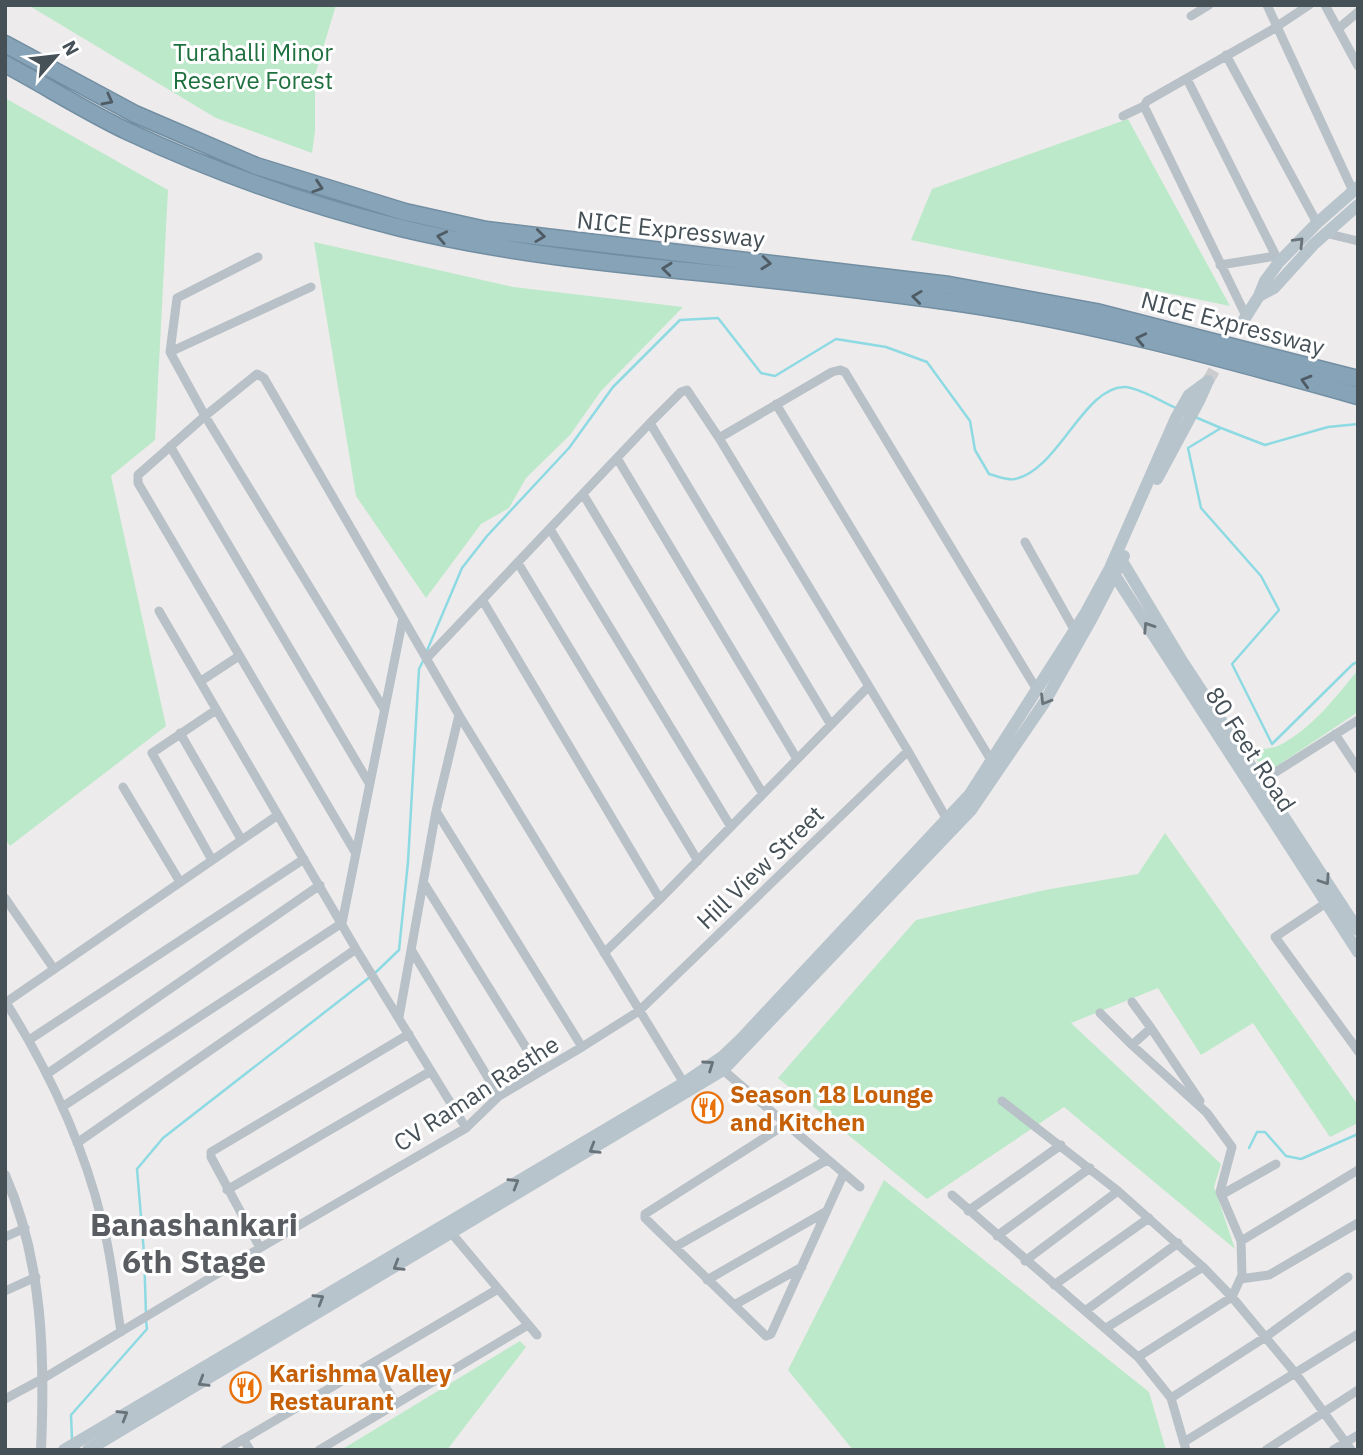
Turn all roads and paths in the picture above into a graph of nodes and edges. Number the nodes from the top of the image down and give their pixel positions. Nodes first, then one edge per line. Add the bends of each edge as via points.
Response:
1 (1209, 5) edge
2 (1267, 5) edge
3 (1309, 5) edge
4 (1325, 5) edge
5 (1358, 12) edge
6 (1191, 16) dead end
7 (1277, 26) junction
8 (1339, 29) junction
9 (5, 44) edge
10 (1226, 55) junction
11 (5, 64) edge
12 (1358, 66) edge
13 (1187, 79) junction
14 (1144, 106) junction
15 (1123, 116) dead end
16 (1355, 189) edge
17 (1358, 205) edge
18 (1321, 228) junction
19 (1358, 241) edge
20 (258, 257) dead end
21 (1278, 259) junction
22 (1220, 265) junction
23 (311, 287) dead end
24 (1259, 296) junction
25 (1246, 316) junction
26 (1238, 329) tunnel mouth
27 (170, 352) junction
28 (1358, 379) edge
29 (1358, 396) edge
30 (1194, 398) dead end
31 (776, 404) junction
32 (205, 416) junction
33 (650, 423) junction
34 (719, 438) junction
35 (170, 446) junction
36 (617, 458) junction
37 (583, 494) junction
38 (550, 529) junction
39 (1026, 542) dead end
40 (1119, 556) junction
41 (518, 563) junction
42 (1112, 572) junction
43 (483, 601) junction
44 (159, 611) dead end
45 (403, 618) junction
46 (1075, 631) junction
47 (239, 656) junction
48 (427, 658) junction
49 (201, 681) junction
50 (868, 687) junction
51 (1037, 690) junction
52 (384, 709) junction
53 (216, 710) junction
54 (459, 715) junction
55 (1358, 720) edge
56 (831, 724) junction
57 (180, 733) junction
58 (1335, 734) junction
59 (908, 751) junction
60 (797, 759) junction
61 (991, 760) junction
62 (1358, 769) edge
63 (1260, 782) junction
64 (369, 783) junction
65 (123, 787) dead end
66 (763, 794) junction
67 (436, 811) junction
68 (278, 815) junction
69 (950, 825) junction
70 (731, 827) junction
71 (242, 839) junction
72 (355, 852) junction
73 (304, 859) junction
74 (212, 860) junction
75 (698, 861) junction
76 (180, 882) junction
77 (424, 884) junction
78 (320, 885) junction
79 (5, 898) edge
80 (660, 899) junction
81 (1326, 903) junction
82 (342, 923) junction
83 (1358, 930) edge
84 (356, 949) junction
85 (412, 951) junction
86 (1358, 952) edge
87 (604, 953) junction
88 (54, 969) junction
89 (6, 1002) edge
90 (1132, 1002) dead end
91 (639, 1011) junction
92 (1100, 1013) dead end
93 (399, 1017) junction
94 (1151, 1028) junction
95 (409, 1034) junction
96 (29, 1040) junction
97 (1132, 1045) junction
98 (582, 1047) junction
99 (1358, 1051) edge
100 (431, 1070) junction
101 (540, 1070) junction
102 (723, 1070) junction
103 (47, 1074) junction
104 (687, 1088) junction
105 (499, 1096) junction
106 (1002, 1101) dead end
107 (62, 1107) junction
108 (1207, 1112) junction
109 (786, 1124) junction
110 (466, 1128) junction
111 (77, 1143) junction
112 (1061, 1145) junction
113 (827, 1160) junction
114 (1276, 1164) dead end
115 (1090, 1168) junction
116 (1358, 1170) edge
117 (844, 1173) junction
118 (6, 1178) edge
119 (860, 1187) dead end
120 (228, 1190) junction
121 (1118, 1191) junction
122 (952, 1195) dead end
123 (1221, 1195) junction
124 (968, 1210) junction
125 (827, 1211) junction
126 (1149, 1218) junction
127 (1358, 1223) edge
128 (24, 1228) junction
129 (448, 1229) junction
130 (997, 1236) junction
131 (5, 1237) edge
132 (1241, 1241) junction
133 (1178, 1243) junction
134 (675, 1247) junction
135 (260, 1248) junction
136 (1025, 1261) junction
137 (1203, 1267) junction
138 (802, 1268) junction
139 (36, 1277) junction
140 (1348, 1277) dead end
141 (1240, 1279) junction
142 (708, 1280) junction
143 (1054, 1285) junction
144 (498, 1289) junction
145 (5, 1292) edge
146 (1233, 1297) junction
147 (734, 1304) junction
148 (1086, 1311) junction
149 (528, 1325) junction
150 (1106, 1328) junction
151 (121, 1332) junction
152 (1358, 1334) edge
153 (537, 1335) dead end
154 (1264, 1338) junction
155 (1138, 1357) junction
156 (372, 1364) junction
157 (1296, 1374) junction
158 (44, 1378) junction
159 (1358, 1390) edge
160 (1171, 1398) junction
161 (5, 1399) edge
162 (396, 1404) junction
163 (1323, 1414) junction
164 (1358, 1434) edge
165 (243, 1439) junction
166 (1185, 1446) edge
167 (1348, 1446) edge
168 (89, 1449) edge
169 (41, 1450) edge
170 (64, 1450) edge
171 (225, 1450) edge
172 (250, 1450) edge
173 (319, 1450) edge
174 (1265, 1450) edge
175 (1333, 1450) edge

1 - 6 street
2 - 7 street
3 - 7 street
4 - 8 street
5 - 8 street
7 - 10 street
7 - 16 street
8 - 12 street
9 -> 28 highway, NICE Expressway via 135,114 244,161 405,212 486,230 963,287 1097,312
10 - 13 street
10 - 18 street
29 -> 11 highway, NICE Expressway via 1042,316 486,246 399,228 253,183 128,131
13 - 14 street
13 - 21 street
14 - 15 street
14 - 22 street
16 - 18 main road
17 - 18 main road
18 - 19 street
21 -> 18 main road
18 - 24 main road via 1274,288
20 - 27 street via 177,298
21 - 22 street
21 - 24 main road
22 - 25 street
23 - 27 street
24 - 25 main road
25 - 26 main road
27 - 32 street
30 - 40 main road
31 - 34 street
31 - 51 street via 834,371 845,372
31 - 61 street
32 - 35 street
32 - 45 street via 255,375 264,378
32 - 52 street
33 - 34 street via 687,390
33 - 36 street
33 - 56 street
34 - 50 street
35 - 47 street via 138,475 138,484
35 - 64 street
36 - 37 street
36 - 60 street
37 - 38 street
37 - 66 street
38 - 41 street
38 - 70 street
39 - 46 street
40 - 42 main road
40 - 63 main road, 80 Feet Road
41 - 43 street
41 - 75 street
42 - 46 main road
42 -> 69 main road via 1044,703 978,801
81 -> 42 main road, 80 Feet Road
43 - 48 street
43 - 80 street
44 - 49 street
45 - 48 street
45 - 52 street
46 - 51 main road
47 - 49 street
47 - 72 street
48 - 54 street
49 - 53 street
50 - 56 street
50 - 59 street
51 - 61 main road
52 - 64 street
53 - 57 street
53 - 68 street
54 - 67 street
54 - 87 street
55 - 58 street
56 - 60 street
57 - 71 street
57 - 74 street via 152,753
58 - 62 street
58 - 63 street
59 - 69 street
59 - 91 street, Hill View Street
60 - 66 street
61 - 69 main road
63 -> 83 main road, 80 Feet Road
64 - 72 street
65 - 76 street
66 - 70 street
67 - 77 street
67 - 98 street
68 - 71 street
68 - 73 street
69 - 102 main road
104 -> 69 main road via 733,1047
70 - 75 street
71 - 74 street
72 - 82 street
73 - 78 street
73 - 96 street
74 - 76 street
75 - 80 street
76 - 88 street
77 - 85 street
77 - 101 street
78 - 82 street
78 - 103 street
79 - 88 street
80 - 87 street
81 - 86 main road, 80 Feet Road
81 - 99 street via 1275,937
82 - 84 street
82 - 107 street
84 - 93 street
84 - 111 street
85 - 93 street
85 - 105 street
87 - 91 street
88 - 89 street
89 - 96 street
90 - 94 street
91 - 98 street, CV Raman Rasthe
91 - 104 street
92 - 97 street
93 - 95 street
94 - 97 street
94 - 108 street
95 - 100 street
95 - 120 street via 212,1150 211,1157
96 - 103 street
97 - 108 street
98 - 101 street, CV Raman Rasthe
100 - 110 street
100 - 120 street
101 - 105 street, CV Raman Rasthe
102 - 104 main road
102 - 109 street
103 - 107 street
104 - 129 main road
105 - 110 street, CV Raman Rasthe
106 - 112 street
107 - 111 street
108 - 123 street via 1232,1147
109 - 113 street
109 - 134 street via 645,1213
110 - 135 street, CV Raman Rasthe
111 - 151 street via 103,1223
112 - 115 street
112 - 124 street
113 - 117 street
113 - 134 street
114 - 123 street
115 - 121 street
115 - 130 street
116 - 132 street
117 - 119 street
117 - 125 street
118 - 128 street
120 - 135 street
121 - 126 street
121 - 136 street
122 - 124 street
123 - 132 street
124 - 130 street
125 - 138 street
125 - 142 street
126 - 133 street
126 - 143 street
127 - 141 street via 1269,1275
128 - 131 street
128 - 139 street
129 - 144 street
129 -> 168 main road
170 -> 129 main road
130 - 136 street
132 - 141 street
133 - 137 street
133 - 148 street
134 - 142 street
135 - 151 street, CV Raman Rasthe
136 - 143 street
137 - 146 street
137 - 150 street
138 - 147 street
138 - 147 street via 770,1336
139 - 145 street
139 - 158 street
140 - 154 street
141 - 146 street
142 - 147 street
143 - 148 street
144 - 149 street
144 - 156 street
146 - 154 street
146 - 155 street
148 - 150 street
149 - 153 street
149 - 162 street
150 - 155 street
151 - 158 street, CV Raman Rasthe
152 - 157 street
154 - 157 street
154 - 160 street
155 - 160 street
156 - 162 street
156 - 165 street
157 - 163 street
157 - 166 street
158 - 161 street, CV Raman Rasthe
158 - 169 street
159 - 163 street
160 - 166 street
162 - 173 street
163 - 167 street
163 - 174 street
164 - 167 street
165 - 171 street
165 - 172 street
167 - 175 street

